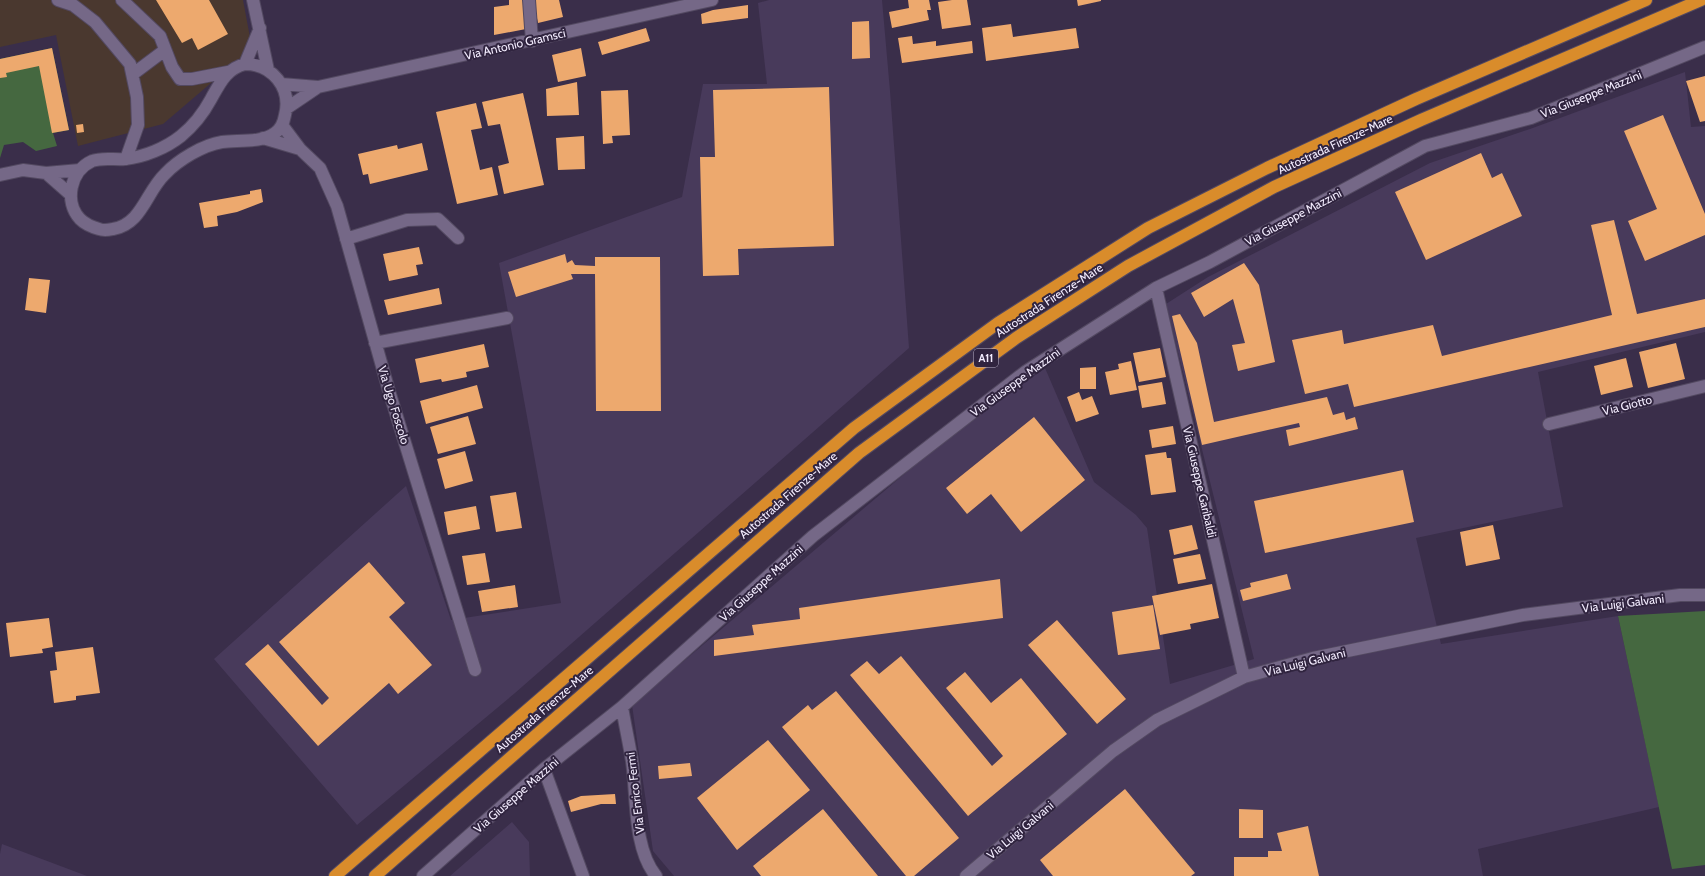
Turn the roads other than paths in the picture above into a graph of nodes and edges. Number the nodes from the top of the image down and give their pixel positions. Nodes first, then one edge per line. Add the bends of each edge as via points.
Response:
1 (122, 0) edge
2 (253, 0) edge
3 (529, 0) edge
4 (712, 0) edge
5 (1646, 0) edge
6 (1701, 0) edge
7 (62, 1) edge
8 (679, 3) edge
9 (260, 28) junction
10 (532, 41) junction
11 (1705, 47) edge
12 (165, 50) junction
13 (245, 64) junction
14 (268, 70) junction
15 (228, 72) junction
16 (133, 74) junction
17 (281, 84) junction
18 (318, 87) junction
19 (287, 108) junction
20 (282, 125) junction
21 (263, 138) junction
22 (300, 149) junction
23 (126, 159) junction
24 (80, 170) junction
25 (46, 173) junction
26 (0, 175) edge
27 (71, 195) junction
28 (458, 238) dead end
29 (346, 239) junction
30 (1156, 288) junction
31 (507, 318) dead end
32 (375, 343) junction
33 (1705, 386) edge
34 (1549, 424) dead end
35 (1705, 595) edge
36 (475, 670) dead end
37 (1244, 677) junction
38 (622, 707) junction
39 (544, 769) junction
40 (335, 876) edge
41 (375, 876) edge
42 (423, 876) edge
43 (583, 876) edge
44 (656, 876) edge
45 (966, 876) edge

1 - 12 street via 160,36
2 - 9 street
3 - 10 street
4 - 8 street, Via Antonio Gramsci
5 - 40 highway, Autostrada Firenze-Mare / A11 via 1416,99 1267,168 1148,228 998,323 854,428
6 - 41 highway, Autostrada Firenze-Mare / A11 via 1421,120 1274,187 1128,266 1016,338 859,453
7 - 16 street via 73,5 95,22 130,64
8 - 10 street, Via Antonio Gramsci
9 - 13 street
9 - 14 street
10 - 18 street, Via Antonio Gramsci
11 - 30 street, Via Giuseppe Mazzini via 1531,118 1425,146 1210,262
12 - 15 street via 180,79
12 - 16 street
13 - 14 street via 256,64
13 - 15 street
14 - 17 street
15 - 23 street via 218,83 204,111 181,136 159,150
16 - 23 street via 138,125
17 - 18 street, Via Antonio Gramsci
17 - 19 street via 286,93
18 - 19 street, Via Antonio Gramsci
19 - 20 street
20 - 21 street via 275,133
20 - 22 street, Via Ugo Foscolo
21 - 22 street, Via Ugo Foscolo
21 - 27 street via 222,142 194,152 165,174 151,191 139,213 123,227 104,230 81,221 72,209
22 - 29 street, Via Ugo Foscolo via 320,168 337,206
23 - 24 street via 93,161
24 - 25 street
24 - 27 street via 73,181
25 - 26 street via 23,170
25 - 27 street
28 - 29 street via 438,219 407,220
29 - 32 street, Via Ugo Foscolo
30 - 37 street, Via Giuseppe Garibaldi
30 - 38 street, Via Giuseppe Mazzini via 1025,372 813,536
31 - 32 street
32 - 36 street, Via Ugo Foscolo
33 - 34 street, Via Giotto
35 - 37 street, Via Luigi Galvani via 1680,595 1523,615 1314,658
37 - 45 street, Via Luigi Galvani via 1157,720 1113,751
38 - 39 street, Via Giuseppe Mazzini
38 - 44 street, Via Enrico Fermi via 632,761 640,836 647,866
39 - 42 street, Via Giuseppe Mazzini
39 - 43 street

